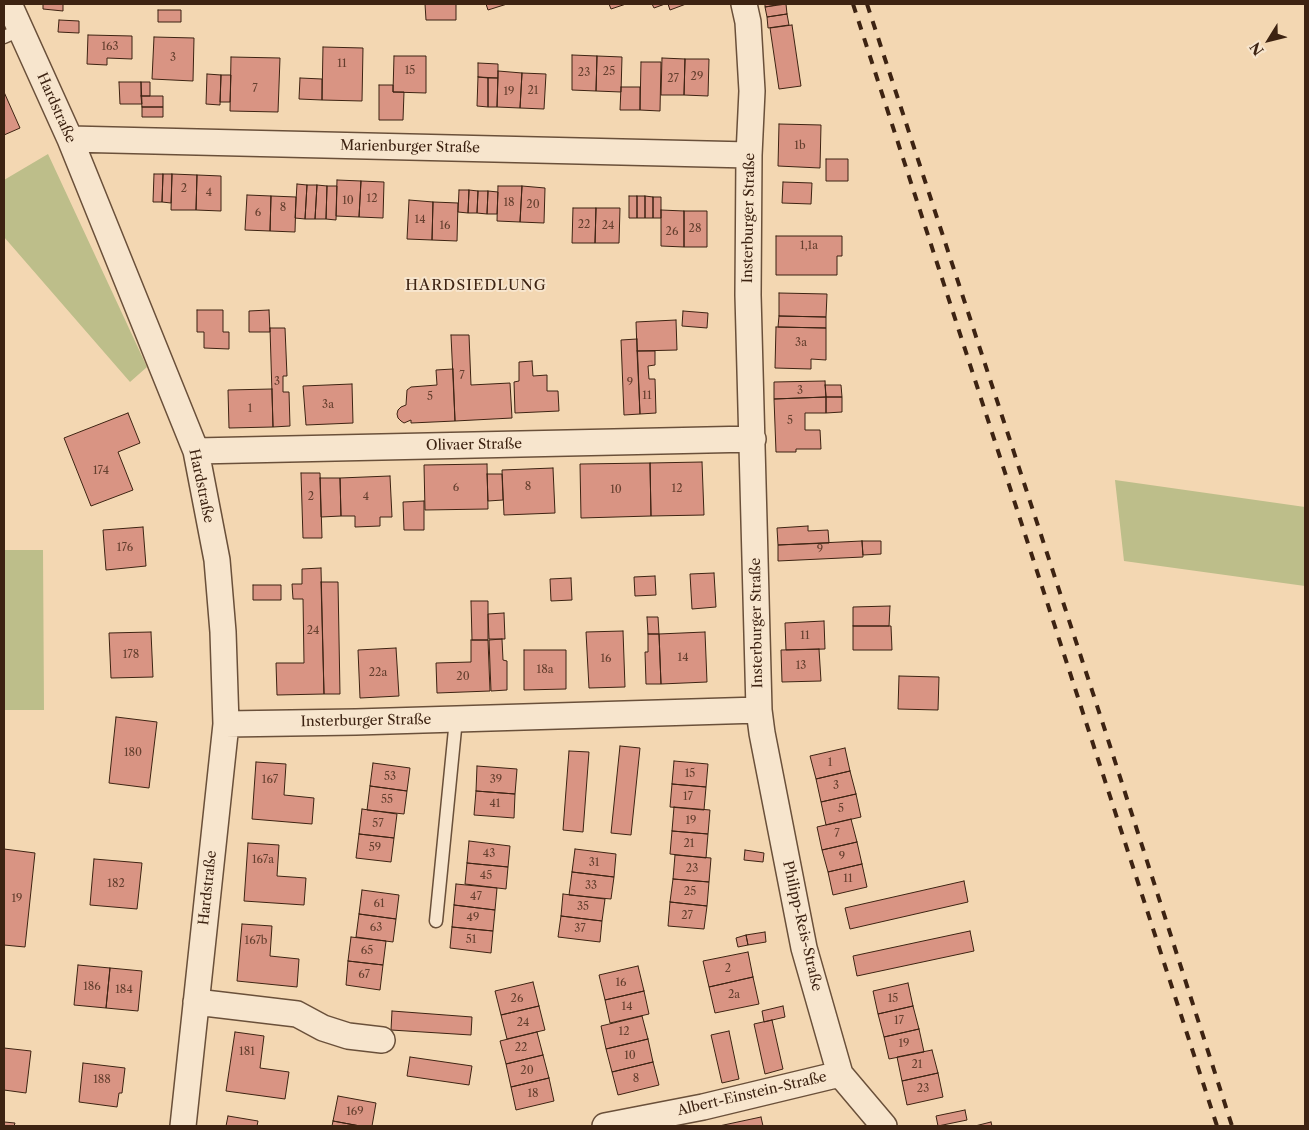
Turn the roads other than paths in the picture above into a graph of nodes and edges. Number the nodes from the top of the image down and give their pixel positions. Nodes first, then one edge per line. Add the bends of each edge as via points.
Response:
1 (9, 4) edge
2 (744, 4) edge
3 (12, 33) edge
4 (70, 139) junction
5 (749, 155) junction
6 (753, 439) junction
7 (196, 451) junction
8 (759, 710) junction
9 (456, 719) junction
10 (226, 724) junction
11 (436, 921) dead end
12 (196, 1002) junction
13 (382, 1040) dead end
14 (840, 1074) junction
15 (183, 1126) edge
16 (605, 1126) edge
17 (884, 1126) edge

1 - 3 street, Hardstraße
2 - 5 street, Insterburger Straße via 752,91
3 - 4 street, Hardstraße
4 - 5 street, Marienburger Straße
4 - 7 street, Hardstraße
5 - 6 street, Insterburger Straße via 748,295
6 - 7 street, Olivaer Straße
6 - 8 street, Insterburger Straße
7 - 10 street, Hardstraße via 217,560 224,632
8 - 9 street, Insterburger Straße
8 - 14 street, Philipp-Reis-Straße via 804,948
9 - 10 street, Insterburger Straße
9 - 11 lane
10 - 12 street, Hardstraße
12 - 13 street via 297,1014 323,1028 348,1036
12 - 15 street, Hardstraße
14 - 16 street, Albert-Einstein-Straße
14 - 17 street, Philipp-Reis-Straße

